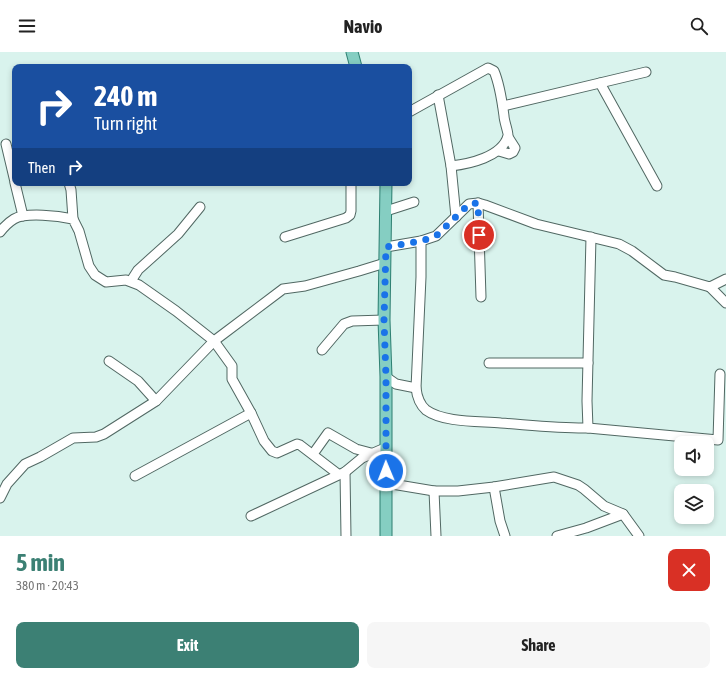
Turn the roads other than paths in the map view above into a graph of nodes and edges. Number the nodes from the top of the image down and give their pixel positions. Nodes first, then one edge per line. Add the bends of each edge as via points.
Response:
1 (352, 52) edge
2 (355, 64) edge
3 (646, 72) dead end
4 (600, 83) junction
5 (438, 95) junction
6 (503, 106) junction
7 (412, 110) edge
8 (5, 149) edge
9 (451, 166) junction
10 (12, 172) edge
11 (16, 186) edge
12 (70, 186) edge
13 (351, 186) edge
14 (386, 186) edge
15 (657, 186) dead end
16 (414, 202) dead end
17 (478, 203) junction
18 (200, 207) dead end
19 (386, 211) junction
20 (23, 216) junction
21 (456, 217) junction
22 (73, 219) junction
23 (0, 232) edge
24 (285, 237) dead end
25 (591, 237) junction
26 (421, 241) junction
27 (386, 247) junction
28 (385, 263) junction
29 (726, 279) edge
30 (131, 281) junction
31 (710, 288) junction
32 (481, 297) dead end
33 (726, 303) edge
34 (384, 320) junction
35 (214, 341) junction
36 (322, 350) dead end
37 (109, 360) dead end
38 (489, 363) dead end
39 (588, 363) junction
40 (720, 374) dead end
41 (386, 377) junction
42 (416, 388) junction
43 (156, 401) junction
44 (251, 413) junction
45 (588, 428) junction
46 (722, 439) edge
47 (385, 448) junction
48 (371, 453) junction
49 (313, 454) junction
50 (341, 473) junction
51 (135, 476) dead end
52 (386, 483) junction
53 (494, 487) junction
54 (434, 491) junction
55 (0, 498) edge
56 (623, 514) junction
57 (250, 516) dead end
58 (346, 536) edge
59 (386, 536) edge
60 (436, 536) edge
61 (505, 536) edge
62 (557, 536) edge
63 (640, 536) edge

1 - 2 main road
3 - 4 street
4 - 6 street
4 - 15 street
5 - 6 street via 488,68 494,71 496,76
5 - 7 street
5 - 9 street
6 - 9 street via 504,124 514,148 513,152 509,154 499,151 467,164
8 - 10 street
9 - 21 street
11 - 20 street
12 - 22 street
13 - 24 street via 350,215
14 - 19 main road
16 - 19 street
17 - 21 street via 469,204
17 - 25 street via 536,224
17 - 32 street
18 - 30 street via 178,234 138,270
19 - 27 main road
20 - 22 street via 58,216
20 - 23 street via 14,219
21 - 26 street via 436,236
22 - 30 street via 95,275 106,282
25 - 31 street via 619,244 664,275
25 - 39 street
26 - 27 street
26 - 42 street
27 - 28 main road
28 - 34 main road
28 - 35 street via 305,286 283,289
29 - 31 street
30 - 35 street via 149,291
31 - 33 street
34 - 36 street via 352,321 344,324
34 - 41 main road
35 - 43 street
35 - 44 street via 232,366 232,379
37 - 43 street via 138,382
38 - 39 street
39 - 45 street
40 - 46 street
41 - 42 street via 396,384
41 - 47 main road
42 - 45 street via 421,406 444,418 551,428
43 - 55 street via 104,434 73,438 25,464 6,484
44 - 49 street via 264,441 274,453 297,444
44 - 51 street
45 - 46 street
47 - 48 street
47 - 52 main road
48 - 49 street via 356,449 328,433
48 - 50 street
49 - 50 street
50 - 57 street
50 - 58 street
52 - 54 street
52 - 59 main road
53 - 54 street
53 - 56 street via 554,477 584,489 604,506
53 - 61 street
54 - 60 street
56 - 62 street
56 - 63 street

